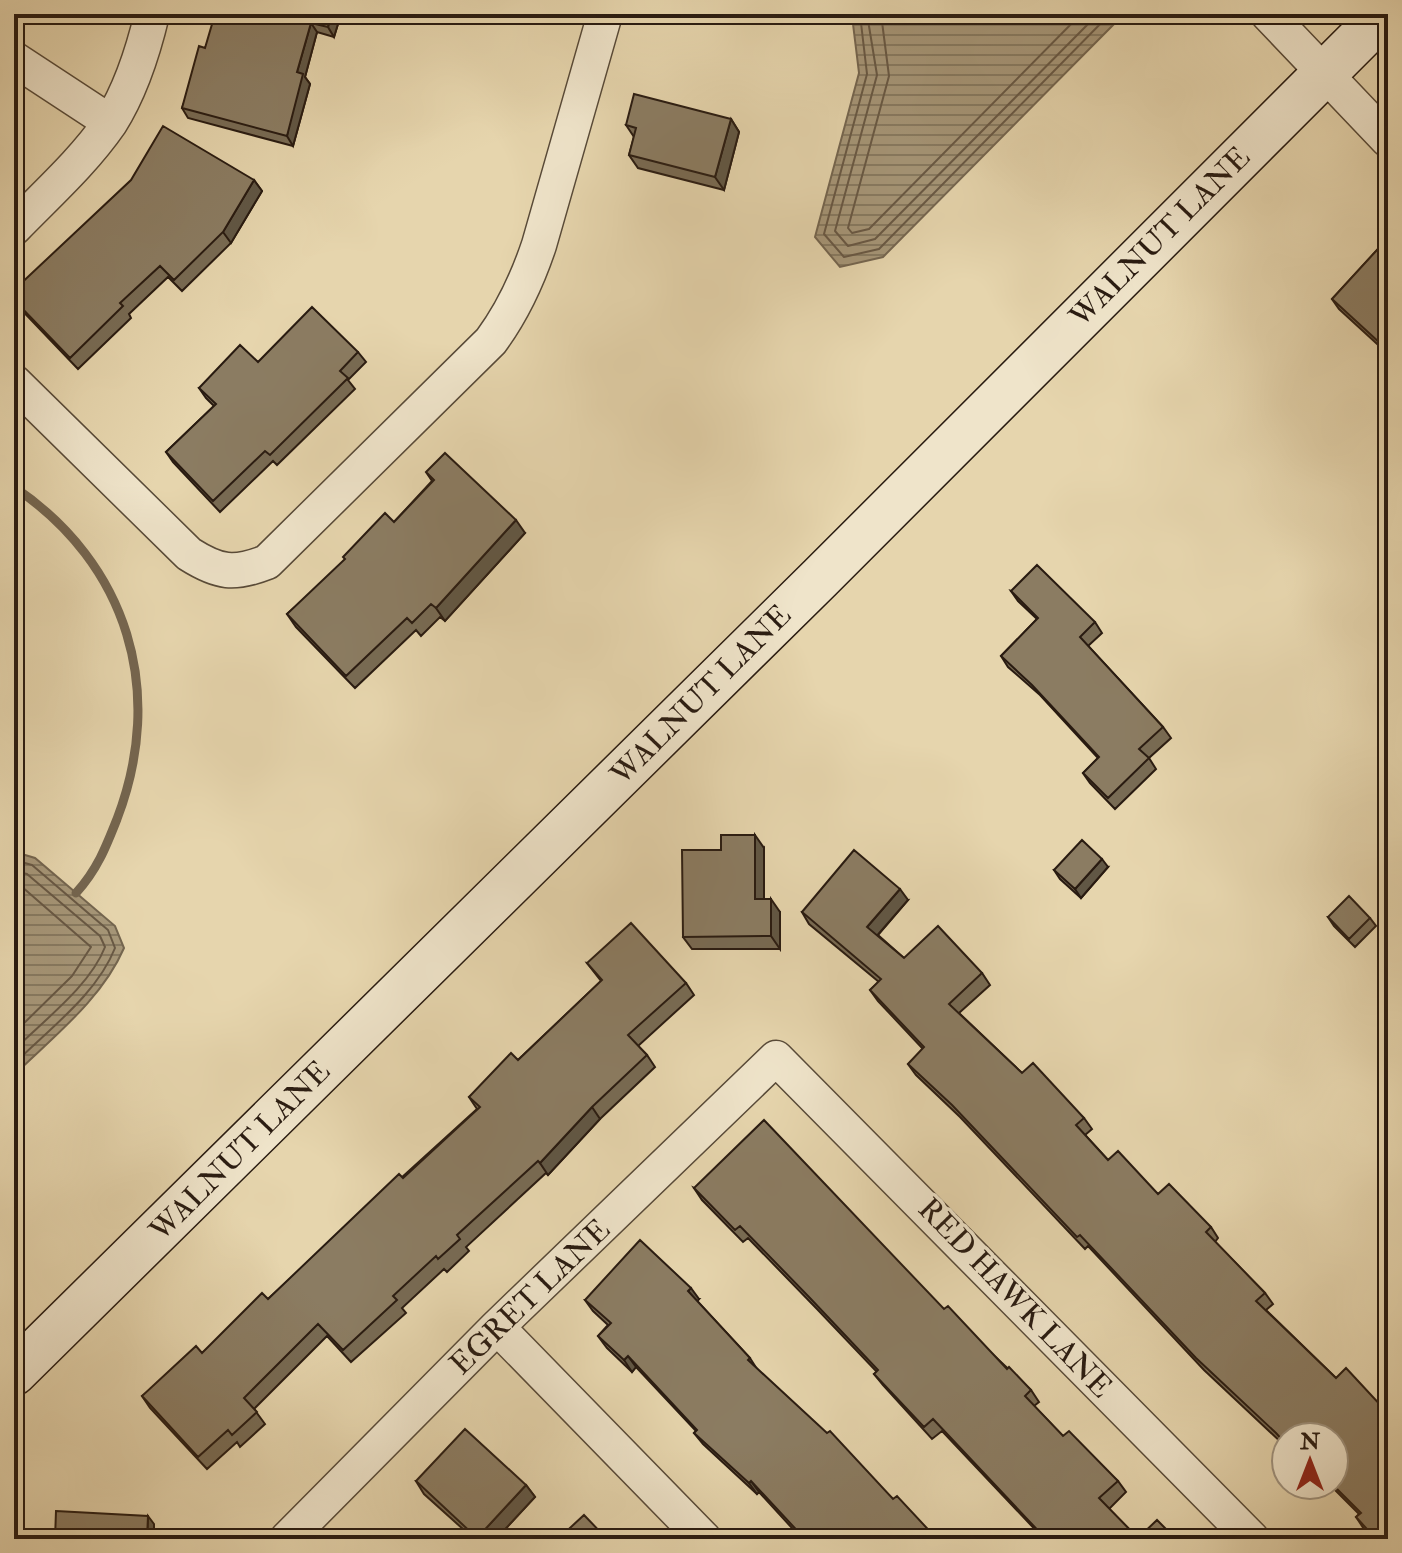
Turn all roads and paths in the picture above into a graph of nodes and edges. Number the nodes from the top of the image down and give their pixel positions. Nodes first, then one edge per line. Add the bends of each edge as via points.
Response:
1 (152, 14) edge
2 (605, 14) edge
3 (1268, 14) edge
4 (1381, 20) edge
5 (14, 59) edge
6 (1326, 72) junction
7 (110, 122) junction
8 (1388, 140) edge
9 (14, 228) edge
10 (14, 382) edge
11 (776, 1058) joint
12 (497, 1327) junction
13 (14, 1373) edge
14 (287, 1539) edge
15 (704, 1539) edge
16 (1252, 1539) edge

1 - 7 street via 131,84
2 - 10 street via 529,277 506,321 267,562 229,571 189,554
3 - 6 street
4 - 6 main road, WALNUT LANE
5 - 7 street
6 - 8 street
6 - 13 main road, WALNUT LANE
7 - 9 street
11 - 12 street, EGRET LANE
11 - 16 street, RED HAWK LANE
12 - 14 street, EGRET LANE
12 - 15 street

